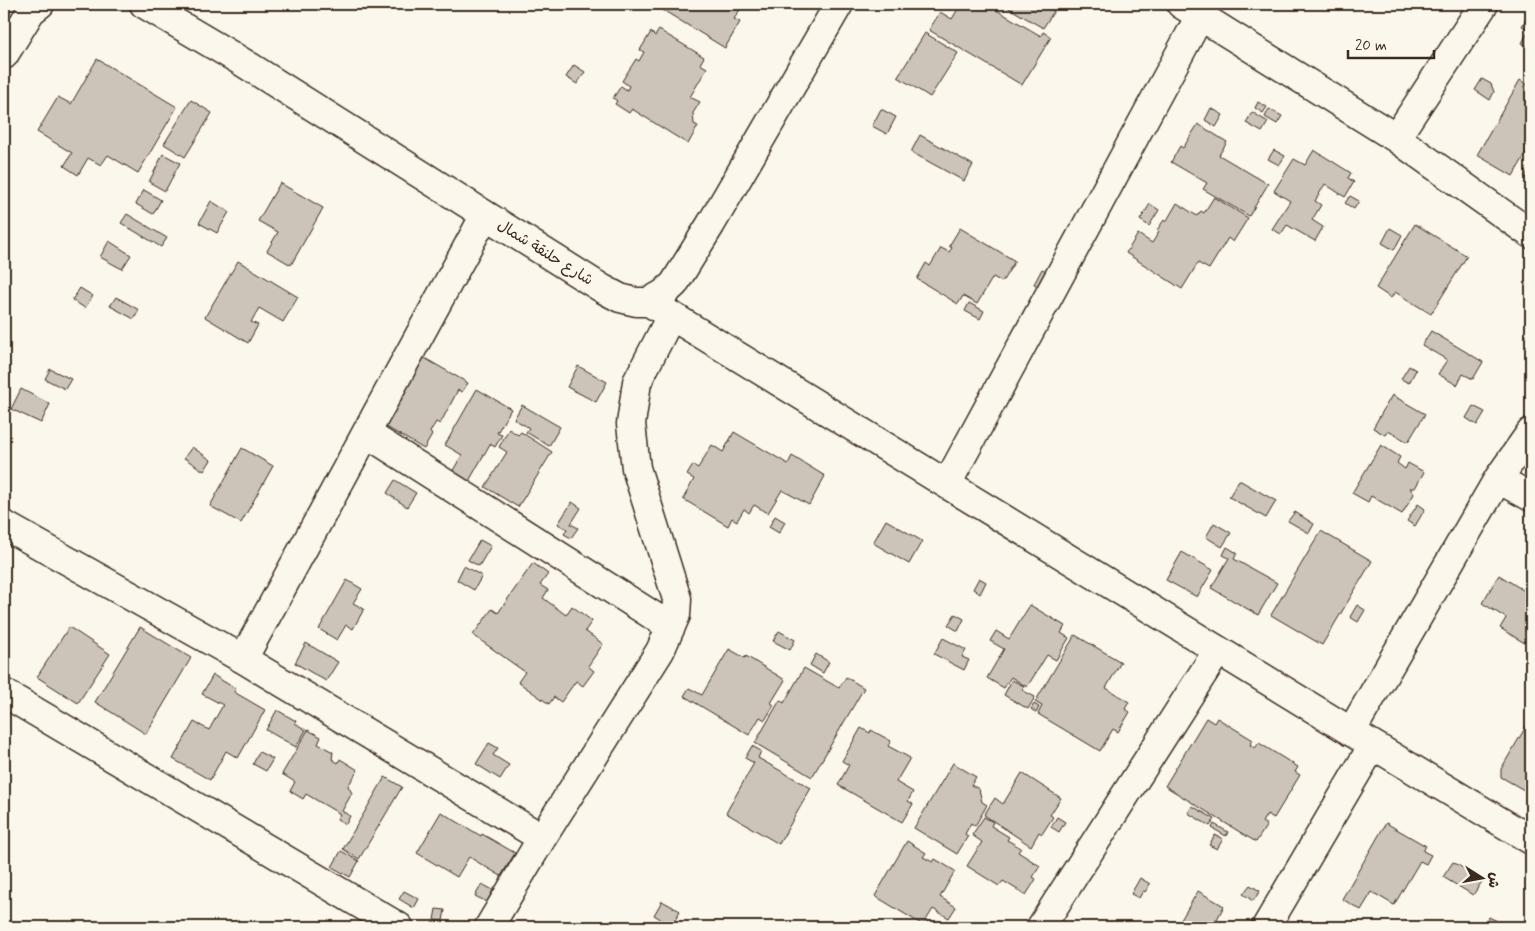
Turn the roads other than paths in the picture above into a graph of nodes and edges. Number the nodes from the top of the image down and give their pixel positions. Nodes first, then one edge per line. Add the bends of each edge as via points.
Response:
1 (40, 4) edge
2 (144, 4) edge
3 (838, 4) edge
4 (1484, 4) edge
5 (1190, 10) edge
6 (4, 55) edge
7 (1396, 138) junction
8 (485, 215) junction
9 (1531, 234) edge
10 (649, 302) junction
11 (671, 316) junction
12 (1531, 432) edge
13 (366, 433) junction
14 (1498, 479) junction
15 (947, 484) junction
16 (1531, 497) edge
17 (4, 525) edge
18 (672, 627) junction
19 (1218, 650) junction
20 (243, 660) junction
21 (4, 693) edge
22 (1362, 738) junction
23 (542, 838) junction
24 (1531, 840) edge
25 (399, 927) edge
26 (489, 927) edge
27 (1041, 927) edge
28 (1266, 927) edge

1 - 6 street via 31,11
2 - 8 street, شارع حلنقة شمال
3 - 10 street via 674,284
4 - 7 street
5 - 7 street
5 - 15 street
7 - 9 street
8 - 10 street, شارع حلنقة شمال via 620,298
8 - 13 street
10 - 11 street
11 - 15 street
11 - 18 street via 637,382 631,424 636,468 677,599
12 - 14 street
13 - 18 street
13 - 20 street
14 - 16 street
14 - 22 street
15 - 19 street
17 - 20 street
18 - 23 street
19 - 22 street
19 - 27 street
20 - 23 street
21 - 25 street
22 - 24 street
22 - 28 street
23 - 26 street

